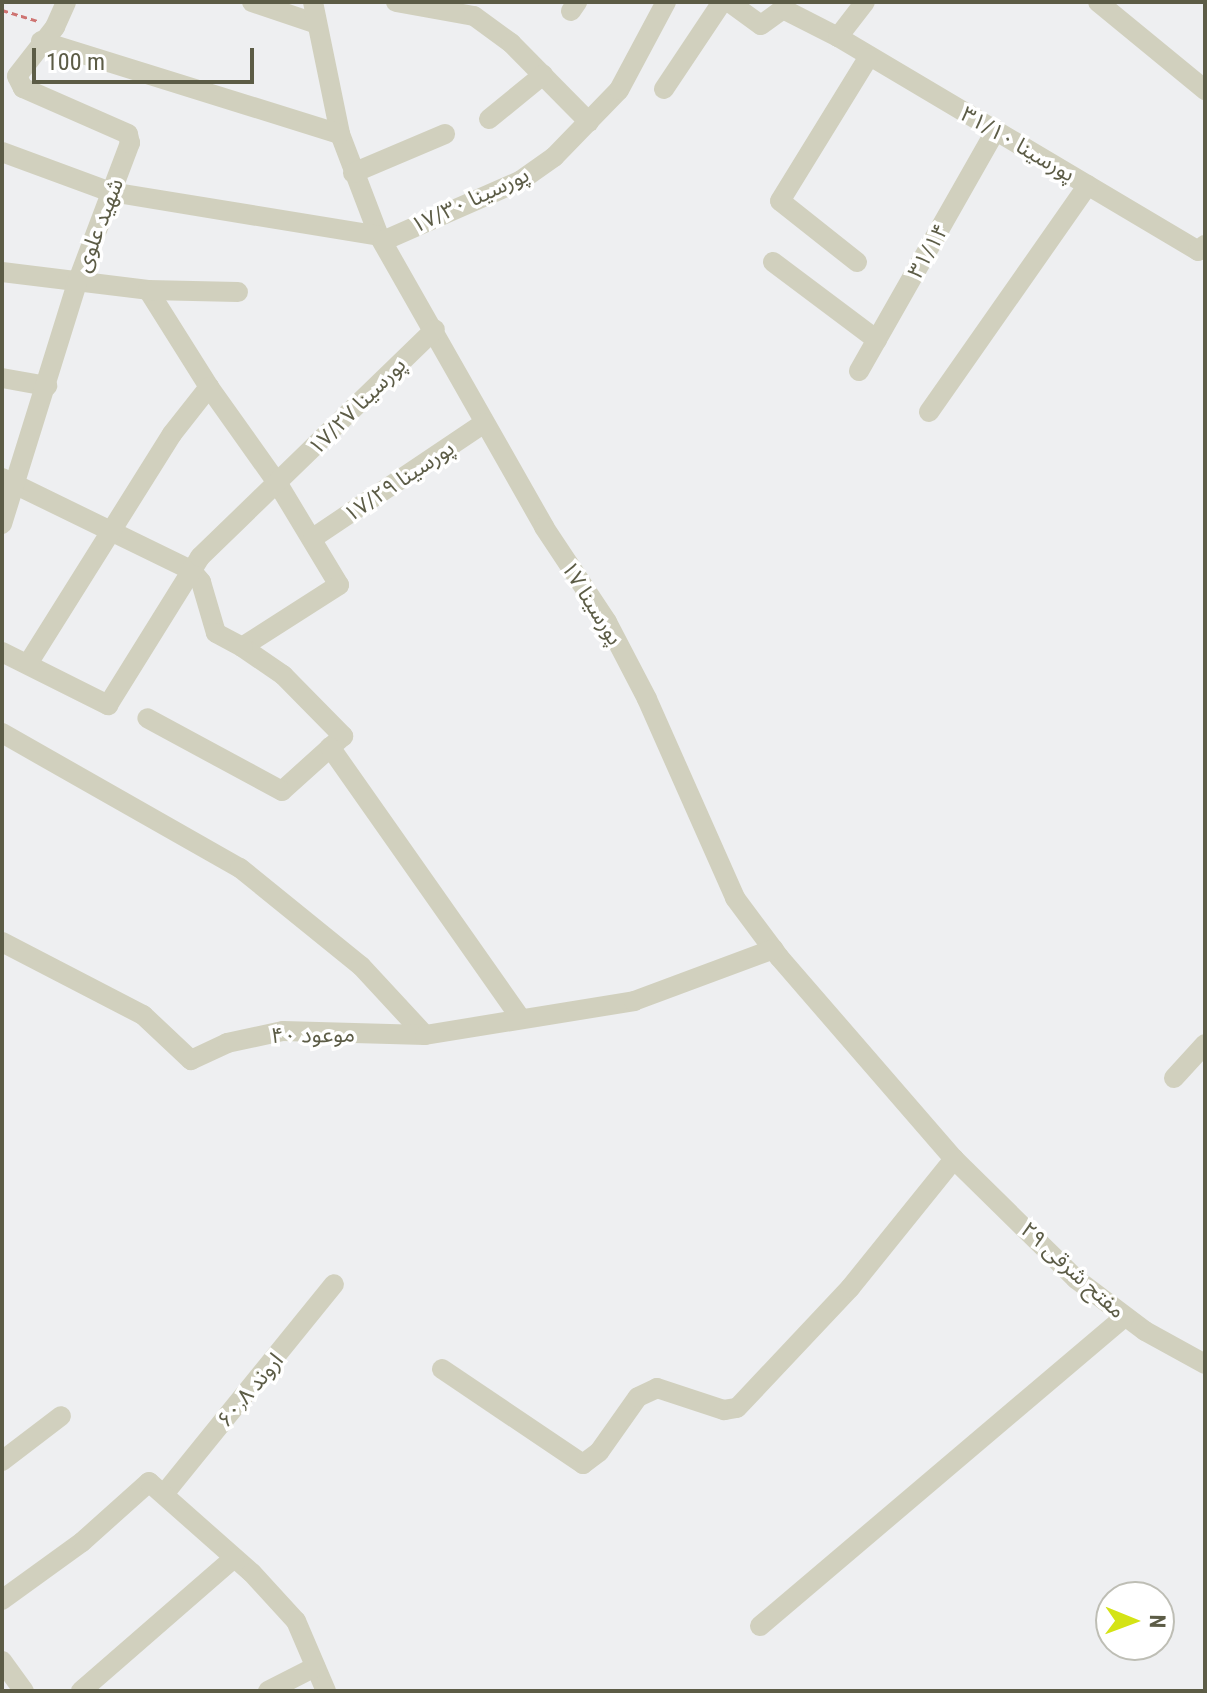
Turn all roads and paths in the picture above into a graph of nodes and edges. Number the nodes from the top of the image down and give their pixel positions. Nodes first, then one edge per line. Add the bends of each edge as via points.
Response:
1 (66, 2) edge
2 (252, 2) edge
3 (313, 2) edge
4 (396, 2) edge
5 (666, 2) edge
6 (722, 2) edge
7 (729, 2) edge
8 (1098, 2) edge
9 (861, 3) edge
10 (478, 9) edge
11 (2, 10) edge
12 (314, 23) junction
13 (48, 34) junction
14 (838, 37) junction
15 (868, 58) junction
16 (543, 75) junction
17 (664, 89) dead end
18 (1205, 90) edge
19 (489, 119) dead end
20 (589, 122) junction
21 (996, 130) junction
22 (340, 134) junction
23 (445, 134) dead end
24 (2, 152) edge
25 (353, 173) junction
26 (1088, 185) junction
27 (111, 192) junction
28 (381, 238) junction
29 (1202, 248) edge
30 (773, 262) dead end
31 (857, 262) dead end
32 (2, 272) edge
33 (77, 283) junction
34 (148, 290) junction
35 (238, 292) dead end
36 (435, 329) junction
37 (877, 340) junction
38 (859, 371) dead end
39 (2, 378) edge
40 (47, 386) junction
41 (209, 387) junction
42 (929, 412) dead end
43 (484, 423) junction
44 (9, 480) edge
45 (278, 484) junction
46 (2, 524) edge
47 (109, 531) junction
48 (313, 538) junction
49 (191, 570) junction
50 (242, 647) junction
51 (2, 652) edge
52 (29, 662) junction
53 (147, 718) dead end
54 (2, 733) edge
55 (330, 747) junction
56 (2, 942) edge
57 (774, 949) junction
58 (519, 1016) junction
59 (425, 1035) junction
60 (1205, 1044) edge
61 (1174, 1078) dead end
62 (954, 1159) junction
63 (334, 1284) dead end
64 (1125, 1317) junction
65 (1205, 1364) edge
66 (442, 1369) dead end
67 (61, 1416) dead end
68 (2, 1461) edge
69 (157, 1488) junction
70 (234, 1558) junction
71 (2, 1600) edge
72 (760, 1626) dead end
73 (315, 1667) junction
74 (81, 1691) edge
75 (268, 1691) edge
76 (326, 1691) edge

1 - 13 street, شهید علوی
2 - 12 street
3 - 12 street, پورسینا ۱۷
4 - 10 street
5 - 20 street, پورسینا ۱۷/۳۰ via 619,90
6 - 17 street
7 - 14 street, پورسینا ۳۱/۱۰ via 761,25 783,9
8 - 18 street
9 - 14 street
10 - 16 street
11 - 13 path
12 - 22 street, پورسینا ۱۷
13 - 22 street
13 - 27 street, شهید علوی via 17,76 23,88 128,134
14 - 15 street, پورسینا ۳۱/۱۰
15 - 21 street, پورسینا ۳۱/۱۰
15 - 31 street via 780,201
16 - 19 street
16 - 20 street
20 - 28 street, پورسینا ۱۷/۳۰ via 520,181
21 - 26 street, پورسینا ۳۱/۱۰
21 - 37 street, ۳۱/۱۴
22 - 25 street, پورسینا ۱۷
23 - 25 street
24 - 27 street
25 - 28 street, پورسینا ۱۷
26 - 29 street, پورسینا ۳۱/۱۰
26 - 42 street
27 - 28 street
27 - 33 street, شهید علوی
28 - 36 street, پورسینا ۱۷
30 - 37 street
32 - 33 street
33 - 34 street
33 - 40 street, شهید علوی
34 - 35 street
34 - 41 street
36 - 43 street, پورسینا ۱۷
36 - 45 street, پورسینا ۱۷/۲۷
37 - 38 street, ۳۱/۱۴
39 - 40 street
40 - 44 street, شهید علوی
41 - 45 street
41 - 47 street
43 - 48 street, پورسینا ۱۷/۲۹
43 - 57 street, پورسینا ۱۷ via 607,622 735,898
44 - 46 street, شهید علوی
44 - 47 street
45 - 48 street
45 - 49 street, پورسینا ۱۷/۲۷
47 - 49 street
47 - 52 street
48 - 50 street via 339,585
49 - 50 street via 201,582 216,633
49 - 52 street, پورسینا ۱۷/۲۷ via 108,705
50 - 55 street via 283,675 342,734
51 - 52 street
53 - 55 street via 278,792
54 - 59 street via 240,868 361,966
55 - 58 street
56 - 59 street, موعود ۴۰ via 143,1015 191,1060 227,1043 283,1031
57 - 58 street via 634,1001
57 - 62 street, پورسینا ۱۷
58 - 59 street
60 - 61 street
62 - 64 street, مفتح شرقی ۲۹ via 1076,1279
62 - 66 street via 850,1288 737,1408 724,1410 657,1388 638,1397 599,1452 583,1464
63 - 69 street, اروند ۶۰٫۸
64 - 65 street, مفتح شرقی ۲۹
64 - 72 street
67 - 68 street
69 - 70 street
69 - 71 street, اروند ۶۰٫۸
70 - 73 street via 296,1621
70 - 74 street
73 - 75 street
73 - 76 street

